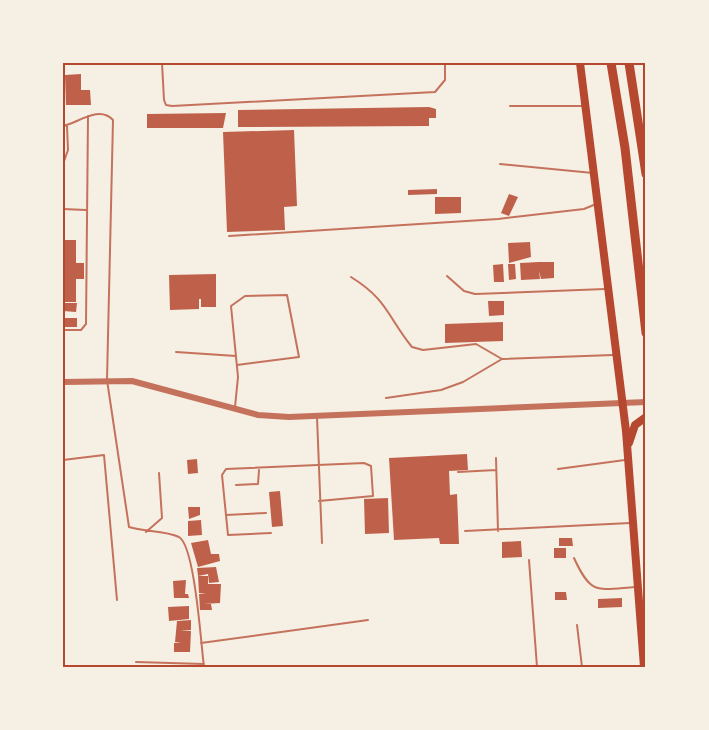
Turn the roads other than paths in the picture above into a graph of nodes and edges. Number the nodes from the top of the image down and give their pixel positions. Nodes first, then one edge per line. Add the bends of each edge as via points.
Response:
1 (162, 63) edge
2 (445, 63) edge
3 (580, 63) edge
4 (611, 63) edge
5 (630, 63) edge
6 (510, 106) dead end
7 (585, 106) junction
8 (88, 116) junction
9 (65, 126) edge
10 (63, 164) edge
11 (500, 164) dead end
12 (593, 174) junction
13 (646, 174) edge
14 (599, 203) junction
15 (63, 209) edge
16 (86, 210) junction
17 (229, 236) dead end
18 (447, 276) dead end
19 (351, 277) dead end
20 (610, 289) junction
21 (63, 330) edge
22 (646, 333) edge
23 (176, 352) dead end
24 (616, 355) junction
25 (236, 356) junction
26 (502, 359) junction
27 (237, 366) junction
28 (107, 380) junction
29 (63, 382) edge
30 (386, 398) dead end
31 (646, 402) edge
32 (621, 405) junction
33 (235, 409) junction
34 (317, 416) junction
35 (646, 417) edge
36 (627, 449) junction
37 (496, 458) dead end
38 (63, 460) edge
39 (628, 460) junction
40 (318, 467) junction
41 (259, 469) junction
42 (558, 469) dead end
43 (496, 470) junction
44 (458, 472) dead end
45 (159, 473) dead end
46 (236, 485) dead end
47 (319, 501) junction
48 (266, 513) dead end
49 (226, 515) junction
50 (632, 523) junction
51 (465, 531) dead end
52 (498, 531) junction
53 (146, 532) junction
54 (271, 533) dead end
55 (321, 543) dead end
56 (574, 558) dead end
57 (529, 560) dead end
58 (637, 587) junction
59 (117, 600) dead end
60 (368, 620) dead end
61 (578, 624) dead end
62 (63, 627) edge
63 (201, 643) junction
64 (63, 660) edge
65 (136, 662) dead end
66 (204, 665) edge
67 (537, 667) edge
68 (582, 667) edge
69 (644, 667) edge

1 - 2 lane via 164,100 172,106 435,92 443,86
3 - 7 highway
4 - 22 highway via 630,186
5 - 13 highway
6 - 7 lane
7 - 12 highway
8 - 9 lane
8 - 16 lane
8 - 28 lane via 107,116 113,121
9 - 10 lane via 68,150
11 - 12 lane
12 - 14 highway
14 - 17 lane via 584,209 507,219
14 - 20 highway
15 - 16 lane
16 - 21 lane via 86,324 81,330
18 - 20 lane via 464,291 475,294
19 - 26 lane via 383,302 412,347 423,350 476,344
20 - 24 highway
23 - 25 lane
24 - 26 lane
24 - 32 highway
25 - 27 lane
25 - 27 lane via 231,306 245,296 287,295 299,357
26 - 30 lane via 441,390
27 - 33 lane
28 - 29 street
28 - 33 street via 158,386
28 - 53 lane via 127,524
31 - 32 street
32 - 34 street
32 - 36 highway
33 - 34 street via 258,415
34 - 40 lane
35 - 36 highway via 635,425
36 - 39 highway
37 - 43 lane
38 - 59 lane via 104,455
39 - 42 lane
39 - 50 highway
40 - 41 lane
40 - 47 lane
40 - 47 lane via 368,464 374,491 371,497
41 - 46 lane via 258,484
41 - 49 lane via 223,471
43 - 44 lane
43 - 52 lane
45 - 53 lane via 162,519
47 - 55 lane
48 - 49 lane
49 - 54 lane via 229,536
50 - 52 lane
50 - 58 highway
51 - 52 lane
53 - 63 lane via 178,537 185,544 192,562
56 - 58 lane via 592,587
57 - 67 lane
58 - 69 highway
60 - 63 lane
61 - 68 lane
62 - 64 lane
63 - 66 lane
65 - 66 lane

